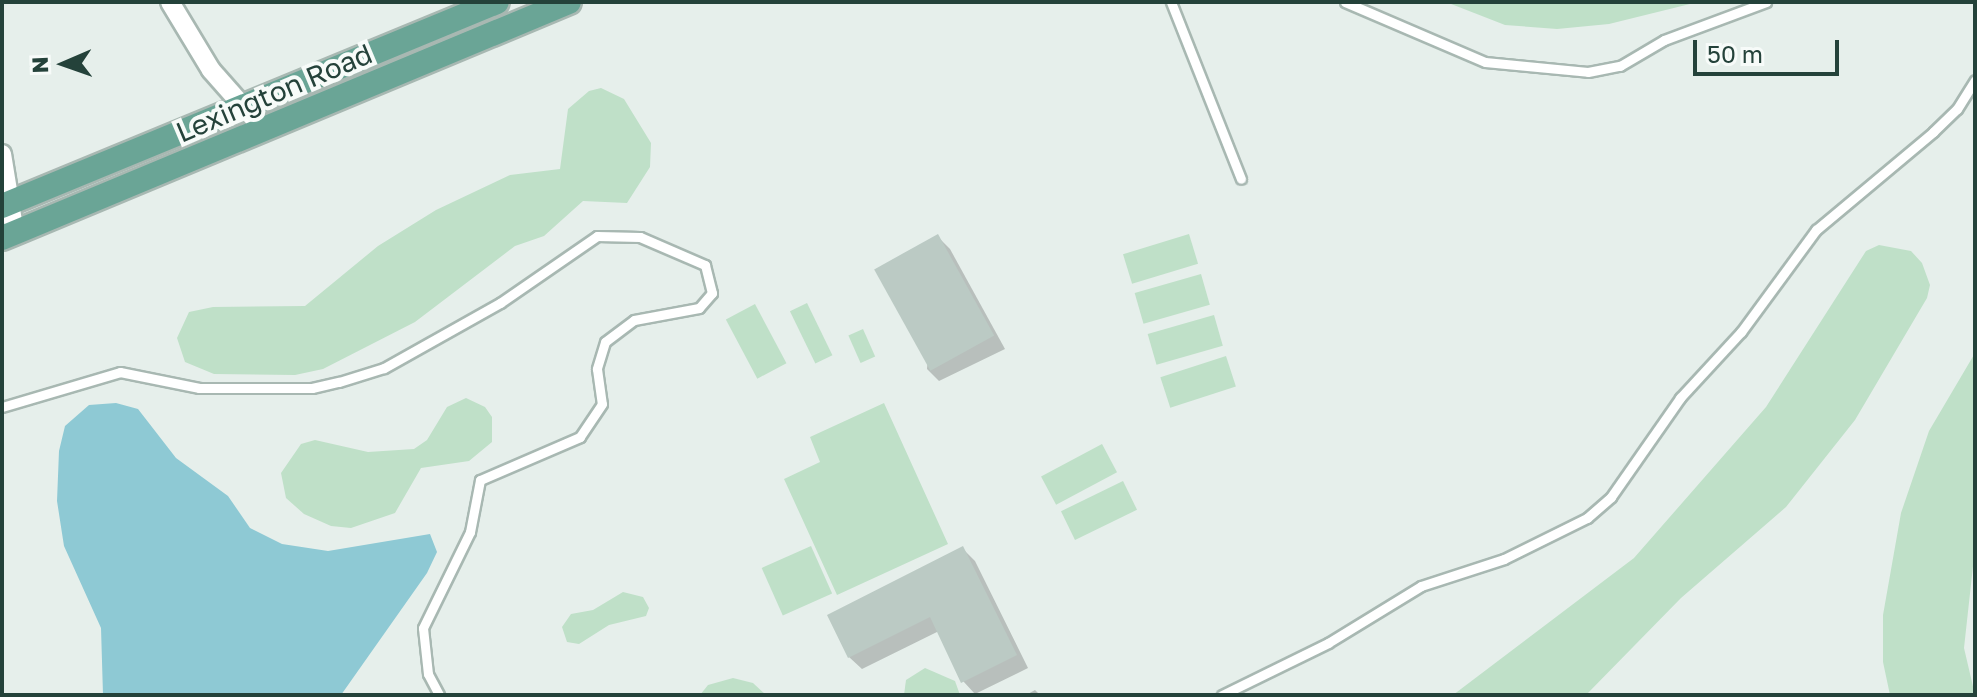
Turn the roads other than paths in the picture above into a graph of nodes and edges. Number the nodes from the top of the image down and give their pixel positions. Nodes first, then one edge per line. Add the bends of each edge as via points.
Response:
1 (170, 2) edge
2 (497, 2) edge
3 (568, 2) edge
4 (1171, 2) edge
5 (1345, 2) edge
6 (1766, 2) edge
7 (1975, 80) edge
8 (243, 106) junction
9 (264, 130) junction
10 (2, 154) edge
11 (1241, 179) dead end
12 (6, 204) edge
13 (8, 236) edge
14 (2, 407) edge
15 (439, 695) edge
16 (1222, 695) edge

1 - 8 street via 211,70
2 - 8 main road, Lexington Road
3 - 9 main road, Lexington Road
4 - 11 lane
5 - 6 lane via 1485,62 1588,72 1620,66 1664,40
7 - 16 lane via 1957,109 1933,132 1816,230 1741,332 1680,398 1611,497 1587,518 1504,559 1421,586 1328,643
8 - 9 street
8 - 12 main road, Lexington Road
9 - 13 main road, Lexington Road
10 - 12 street
12 - 13 street
14 - 15 lane via 120,372 199,388 312,388 339,382 384,368 500,303 597,236 640,237 705,265 712,293 699,308 634,320 605,342 597,369 602,404 580,437 480,480 470,532 423,628 425,663

